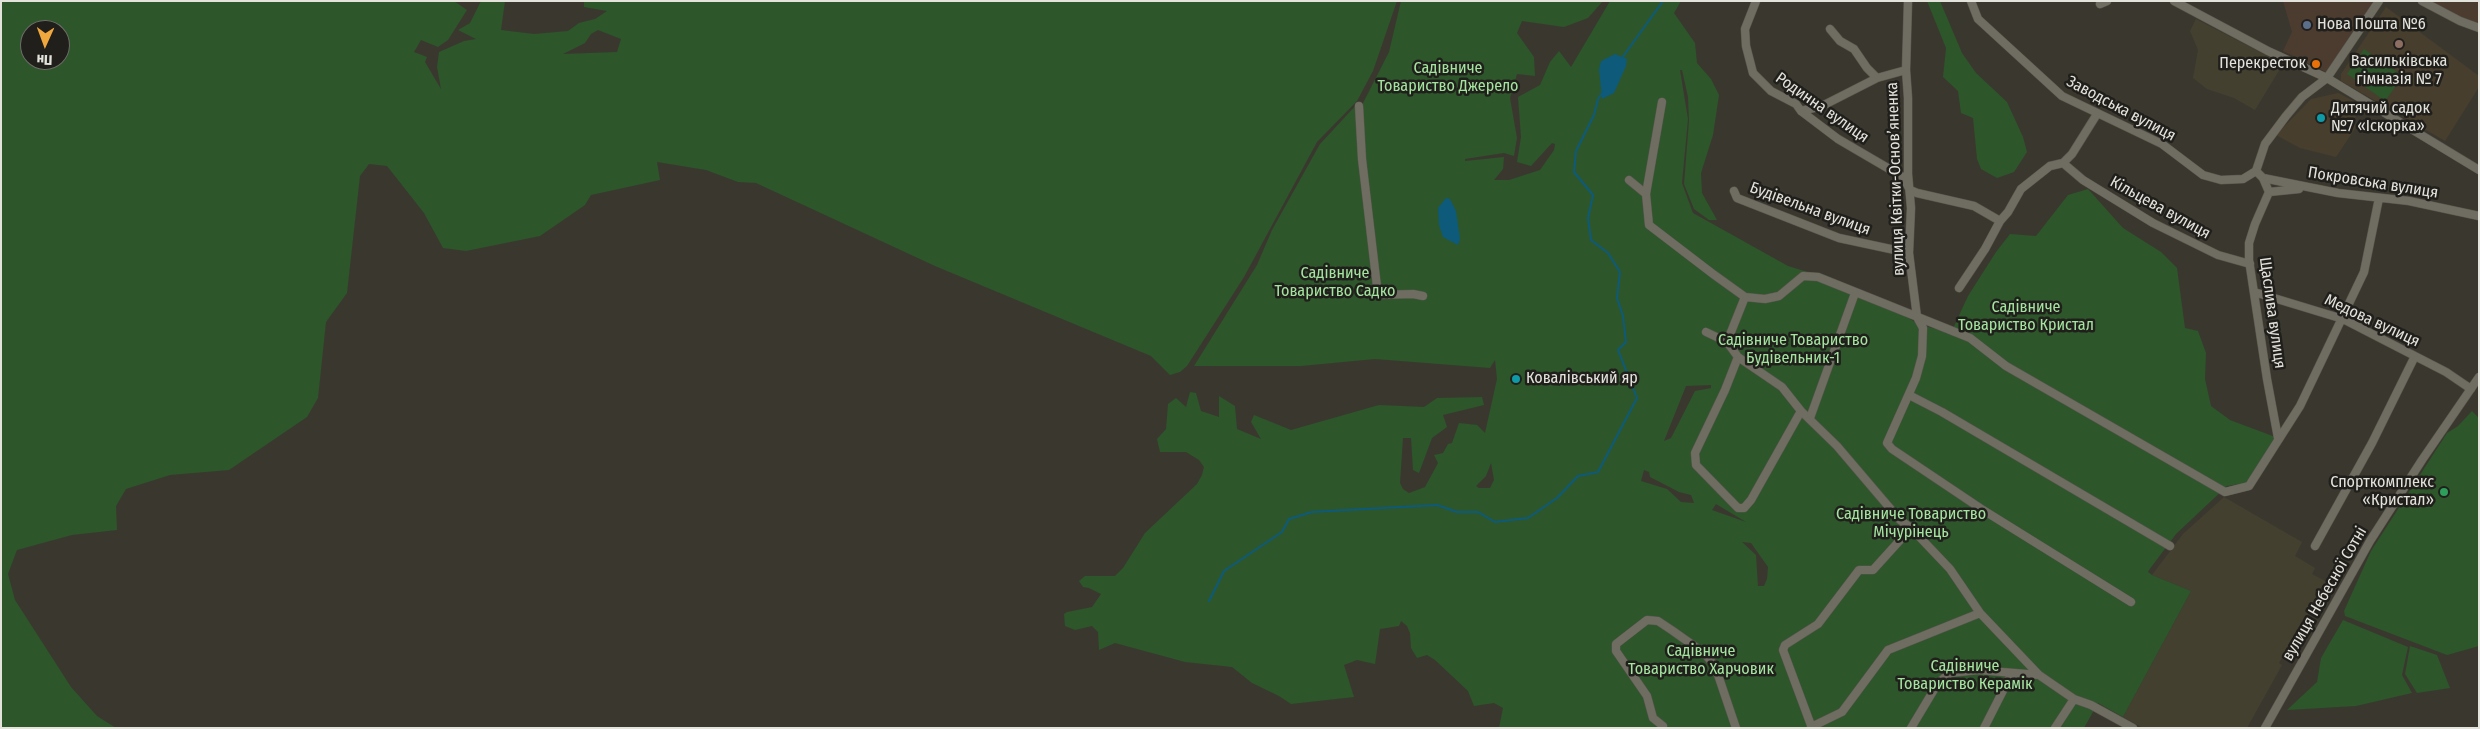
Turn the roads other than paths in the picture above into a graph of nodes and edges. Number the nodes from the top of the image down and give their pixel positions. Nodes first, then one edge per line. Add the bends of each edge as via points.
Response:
1 (1756, 1) edge
2 (1908, 1) edge
3 (1970, 1) edge
4 (2174, 1) edge
5 (2379, 1) edge
6 (2422, 1) edge
7 (2479, 28) edge
8 (1830, 29) dead end
9 (1906, 70) junction
10 (1877, 78) junction
11 (2328, 78) junction
12 (1662, 102) dead end
13 (1359, 106) dead end
14 (1801, 111) junction
15 (2097, 114) junction
16 (2063, 163) junction
17 (2479, 170) edge
18 (2256, 171) junction
19 (2263, 178) junction
20 (1629, 180) dead end
21 (2306, 188) junction
22 (1910, 190) junction
23 (1734, 192) dead end
24 (2269, 192) junction
25 (1646, 194) junction
26 (2380, 198) junction
27 (2479, 216) edge
28 (2000, 221) junction
29 (1910, 252) junction
30 (2250, 264) junction
31 (1959, 288) dead end
32 (2254, 292) junction
33 (1855, 293) junction
34 (1424, 296) dead end
35 (1745, 297) junction
36 (1917, 316) junction
37 (2343, 319) junction
38 (1706, 332) dead end
39 (1727, 342) junction
40 (2415, 356) junction
41 (1738, 357) junction
42 (2479, 377) edge
43 (2472, 389) junction
44 (1909, 395) junction
45 (1800, 411) junction
46 (1810, 418) junction
47 (2278, 438) junction
48 (1911, 528) junction
49 (2170, 546) dead end
50 (2315, 546) dead end
51 (2131, 602) dead end
52 (1980, 613) junction
53 (2012, 673) junction
54 (2039, 675) junction
55 (2074, 699) junction
56 (1663, 726) dead end
57 (1812, 727) edge
58 (1736, 728) edge
59 (1911, 728) edge
60 (1984, 728) edge
61 (2055, 728) edge
62 (2133, 728) edge
63 (2265, 728) edge

1 - 14 street, Родинна вулиця via 1746,29 1746,46 1753,72 1771,92 1787,98
2 - 9 street, вулиця Квітки-Основʼяненка
3 - 15 street, Заводська вулиця via 1978,18 2038,75 2062,96
4 - 11 street via 2268,51
5 - 11 street
6 - 7 street
8 - 10 street, вулиця Квітки-Основʼяненка via 1840,41 1854,48
9 - 10 street, вулиця Квітки-Основʼяненка
9 - 22 street, вулиця Квітки-Основʼяненка
10 - 14 street, вулиця Квітки-Основʼяненка via 1822,106
11 - 17 street
11 - 18 street via 2302,97 2286,116 2266,144
12 - 25 street
13 - 34 street via 1378,295
14 - 22 street, Родинна вулиця via 1838,139 1903,177
15 - 16 street
15 - 18 street, Заводська вулиця via 2162,144 2203,175 2221,180 2243,179
16 - 28 street via 2050,166 2021,189
16 - 30 street, Кільцева вулиця via 2083,180 2153,223 2218,255
18 - 19 street
19 - 21 street, Покровська вулиця
19 - 24 street
20 - 25 street
21 - 24 street
21 - 26 street, Покровська вулиця
22 - 28 street via 1974,206
22 - 29 street, вулиця Квітки-Основʼяненка
23 - 29 street, Будівельна вулиця via 1737,198 1839,238
24 - 30 street, Щаслива вулиця via 2255,224 2250,243
25 - 35 street via 1649,225
26 - 27 street, Покровська вулиця
26 - 37 street via 2364,272
28 - 31 street
29 - 36 street, вулиця Квітки-Основʼяненка
30 - 32 street, Щаслива вулиця
32 - 37 street, Медова вулиця
32 - 47 street, Щаслива вулиця
33 - 35 street via 1818,277 1803,276 1779,296 1765,299
33 - 36 street
33 - 46 street
35 - 39 street
36 - 44 street, вулиця Квітки-Основʼяненка via 1923,328 1922,356
36 - 47 street via 1970,338 2006,366 2225,492 2249,486
37 - 40 street, Медова вулиця
37 - 47 street via 2300,406
38 - 39 street
39 - 41 street
40 - 43 street, Медова вулиця
40 - 50 street
41 - 45 street via 1782,388
41 - 45 street via 1726,390 1695,453 1696,465 1738,508 1744,508 1751,500
42 - 43 street, вулиця Небесної Сотні
43 - 63 street, вулиця Небесної Сотні via 2370,541
44 - 49 street
44 - 51 street, вулиця Квітки-Основʼяненка via 1889,435 1887,443 1892,449
45 - 46 street
46 - 48 street via 1900,520
48 - 52 street via 1950,569
48 - 57 street via 1873,570 1859,570 1818,624 1785,645 1783,650
52 - 54 street
52 - 57 street via 1888,650 1842,712
53 - 54 street
53 - 59 street via 1978,670 1950,673 1938,683
53 - 60 street
54 - 55 street
55 - 61 street
55 - 62 street
56 - 58 street via 1653,718 1647,696 1616,651 1616,644 1647,620 1658,621 1673,631 1704,653 1715,666

